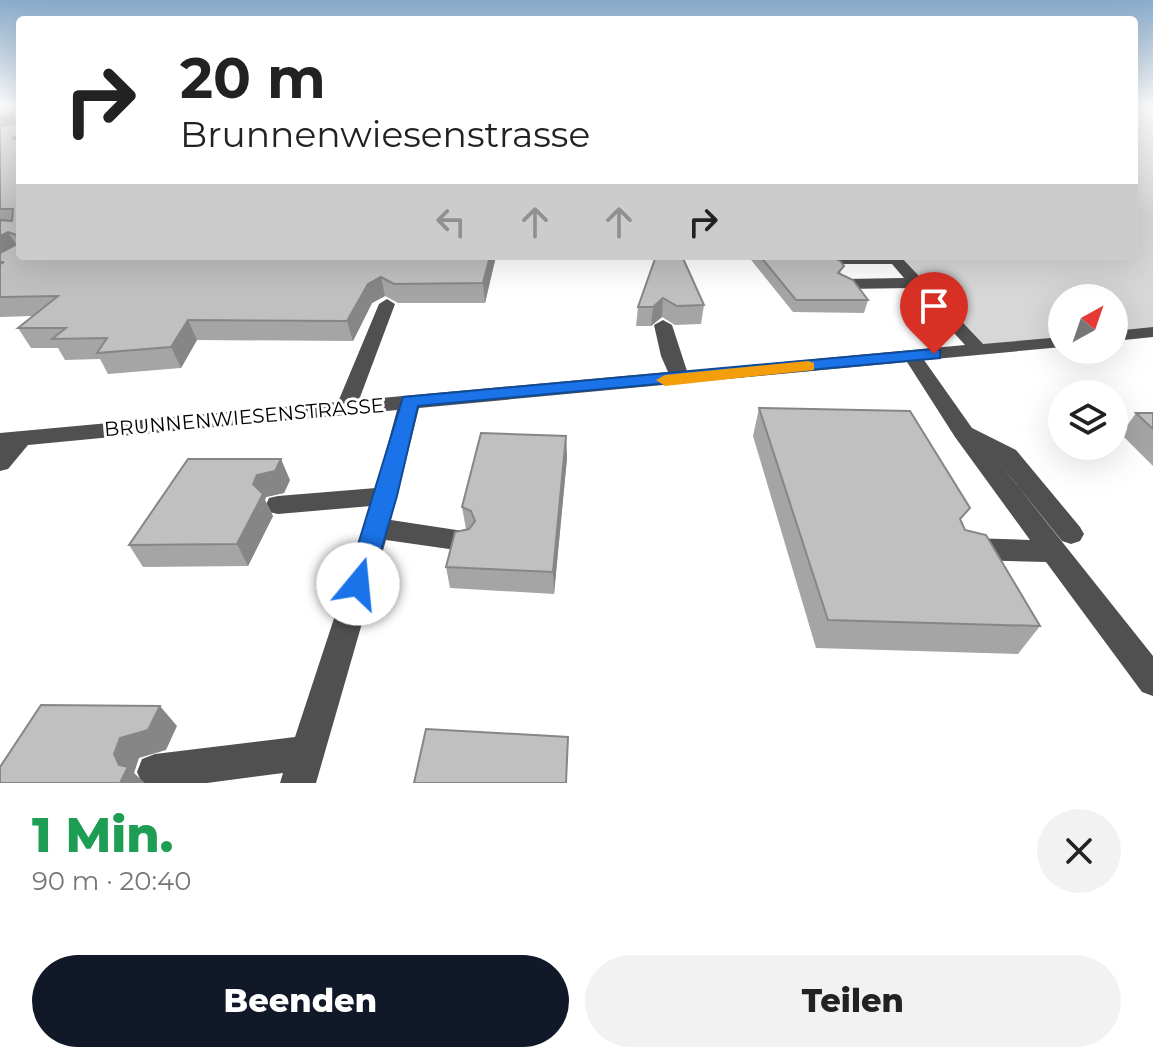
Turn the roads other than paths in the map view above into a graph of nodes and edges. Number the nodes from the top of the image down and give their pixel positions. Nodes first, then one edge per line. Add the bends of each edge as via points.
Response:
1 (895, 260) edge
2 (917, 283) junction
3 (845, 284) edge
4 (387, 304) edge
5 (663, 325) edge
6 (1153, 332) edge
7 (1128, 335) edge
8 (1048, 343) edge
9 (979, 350) junction
10 (912, 356) junction
11 (681, 379) junction
12 (410, 401) junction
13 (346, 407) junction
14 (11, 439) edge
15 (0, 463) edge
16 (386, 496) junction
17 (278, 505) dead end
18 (375, 528) junction
19 (463, 541) edge
20 (1062, 543) junction
21 (960, 549) edge
22 (1153, 681) edge
23 (302, 768) edge
24 (155, 772) dead end

1 - 2 street
2 - 3 street
2 - 9 street
4 - 13 street
5 - 11 street
6 - 7 street
8 - 9 street, BRUNNENWIESENSTRASSE
9 - 10 street, BRUNNENWIESENSTRASSE
10 - 11 street, BRUNNENWIESENSTRASSE
10 - 20 street via 963,432
11 - 12 street, BRUNNENWIESENSTRASSE
12 - 13 street, BRUNNENWIESENSTRASSE
12 - 16 street
13 - 14 street, BRUNNENWIESENSTRASSE
14 - 15 street
16 - 17 street
16 - 18 street
18 - 19 street
18 - 23 street
20 - 21 street
20 - 22 street
23 - 24 street

